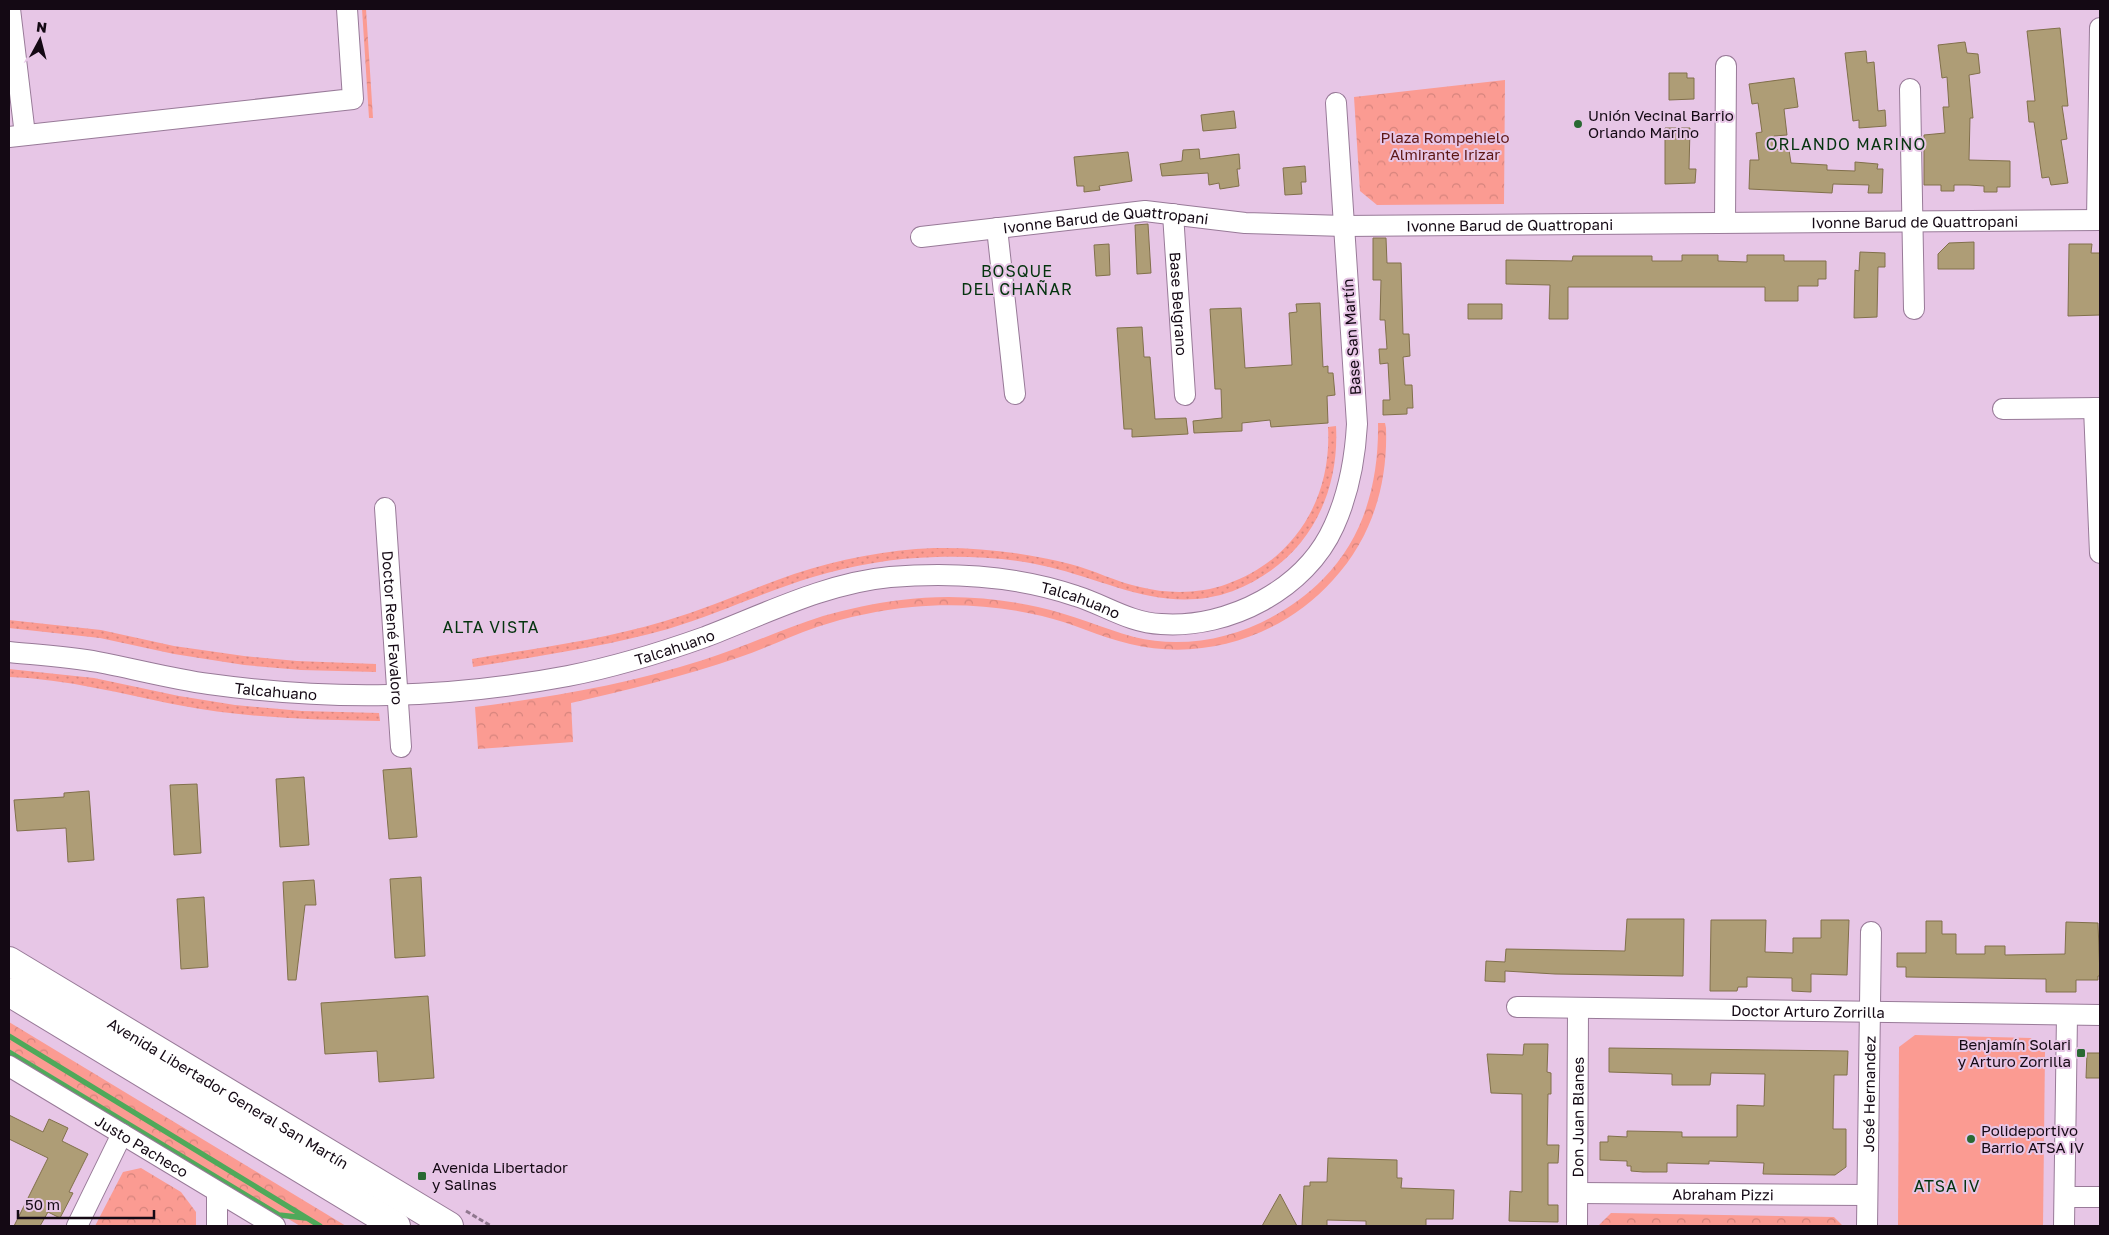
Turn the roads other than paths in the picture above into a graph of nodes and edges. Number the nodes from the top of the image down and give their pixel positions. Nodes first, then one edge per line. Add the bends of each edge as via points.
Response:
1 (10, 9) edge
2 (347, 9) edge
3 (2100, 28) edge
4 (1726, 66) dead end
5 (1910, 89) dead end
6 (1336, 103) dead end
7 (17, 136) edge
8 (1173, 214) junction
9 (2098, 220) edge
10 (1912, 221) junction
11 (1725, 222) junction
12 (1344, 226) junction
13 (997, 228) junction
14 (921, 237) dead end
15 (1914, 309) dead end
16 (1015, 394) dead end
17 (1184, 394) dead end
18 (2097, 408) edge
19 (2003, 409) dead end
20 (385, 508) dead end
21 (2100, 553) edge
22 (1311, 560) joint
23 (9, 652) edge
24 (397, 696) junction
25 (401, 747) dead end
26 (1871, 932) dead end
27 (9, 961) edge
28 (9, 992) edge
29 (1517, 1007) dead end
30 (1578, 1008) junction
31 (1871, 1012) junction
32 (2067, 1015) junction
33 (2100, 1015) edge
34 (9, 1066) edge
35 (122, 1134) junction
36 (217, 1192) junction
37 (1578, 1193) junction
38 (1868, 1195) junction
39 (2065, 1197) junction
40 (2100, 1197) edge
41 (77, 1226) edge
42 (217, 1226) edge
43 (275, 1226) edge
44 (396, 1226) edge
45 (449, 1226) edge
46 (1577, 1226) edge
47 (1867, 1226) edge
48 (2064, 1226) edge

1 - 7 street
2 - 7 street via 353,99
3 - 9 street
4 - 11 street
5 - 10 street
6 - 12 street, Base San Martín
8 - 12 street, Ivonne Barud de Quattropani via 1245,223
8 - 13 street, Ivonne Barud de Quattropani via 1145,211
8 - 17 street, Base Belgrano
9 - 10 street, Ivonne Barud de Quattropani
10 - 11 street, Ivonne Barud de Quattropani
10 - 15 street
11 - 12 street, Ivonne Barud de Quattropani
12 - 22 street, Base San Martín via 1357,424 1355,456 1344,502 1333,530
13 - 14 street, Ivonne Barud de Quattropani
13 - 16 street
18 - 19 street
18 - 21 street
20 - 24 street, Doctor René Favaloro
22 - 24 street, Talcahuano via 1290,583 1262,601 1235,613 1185,624 1132,619 1078,596 1013,581 972,575 889,577 848,585 622,664 512,686
23 - 24 street, Talcahuano via 100,662 214,685 317,695
24 - 25 street, Doctor René Favaloro
26 - 31 street, José Hernandez
27 - 45 main road, Avenida Libertador General San Martín
28 - 44 main road, Avenida Libertador General San Martín
29 - 30 street, Doctor Arturo Zorrilla
30 - 31 street, Doctor Arturo Zorrilla
30 - 37 street, Don Juan Blanes
31 - 32 street, Doctor Arturo Zorrilla
31 - 38 street, José Hernandez
32 - 33 street, Doctor Arturo Zorrilla
32 - 39 street
34 - 35 street, Justo Pacheco
35 - 36 street, Justo Pacheco
35 - 41 street
36 - 42 street
36 - 43 street, Justo Pacheco
37 - 38 street, Abraham Pizzi
37 - 46 street, Don Juan Blanes
38 - 47 street, José Hernandez
39 - 40 street
39 - 48 street

